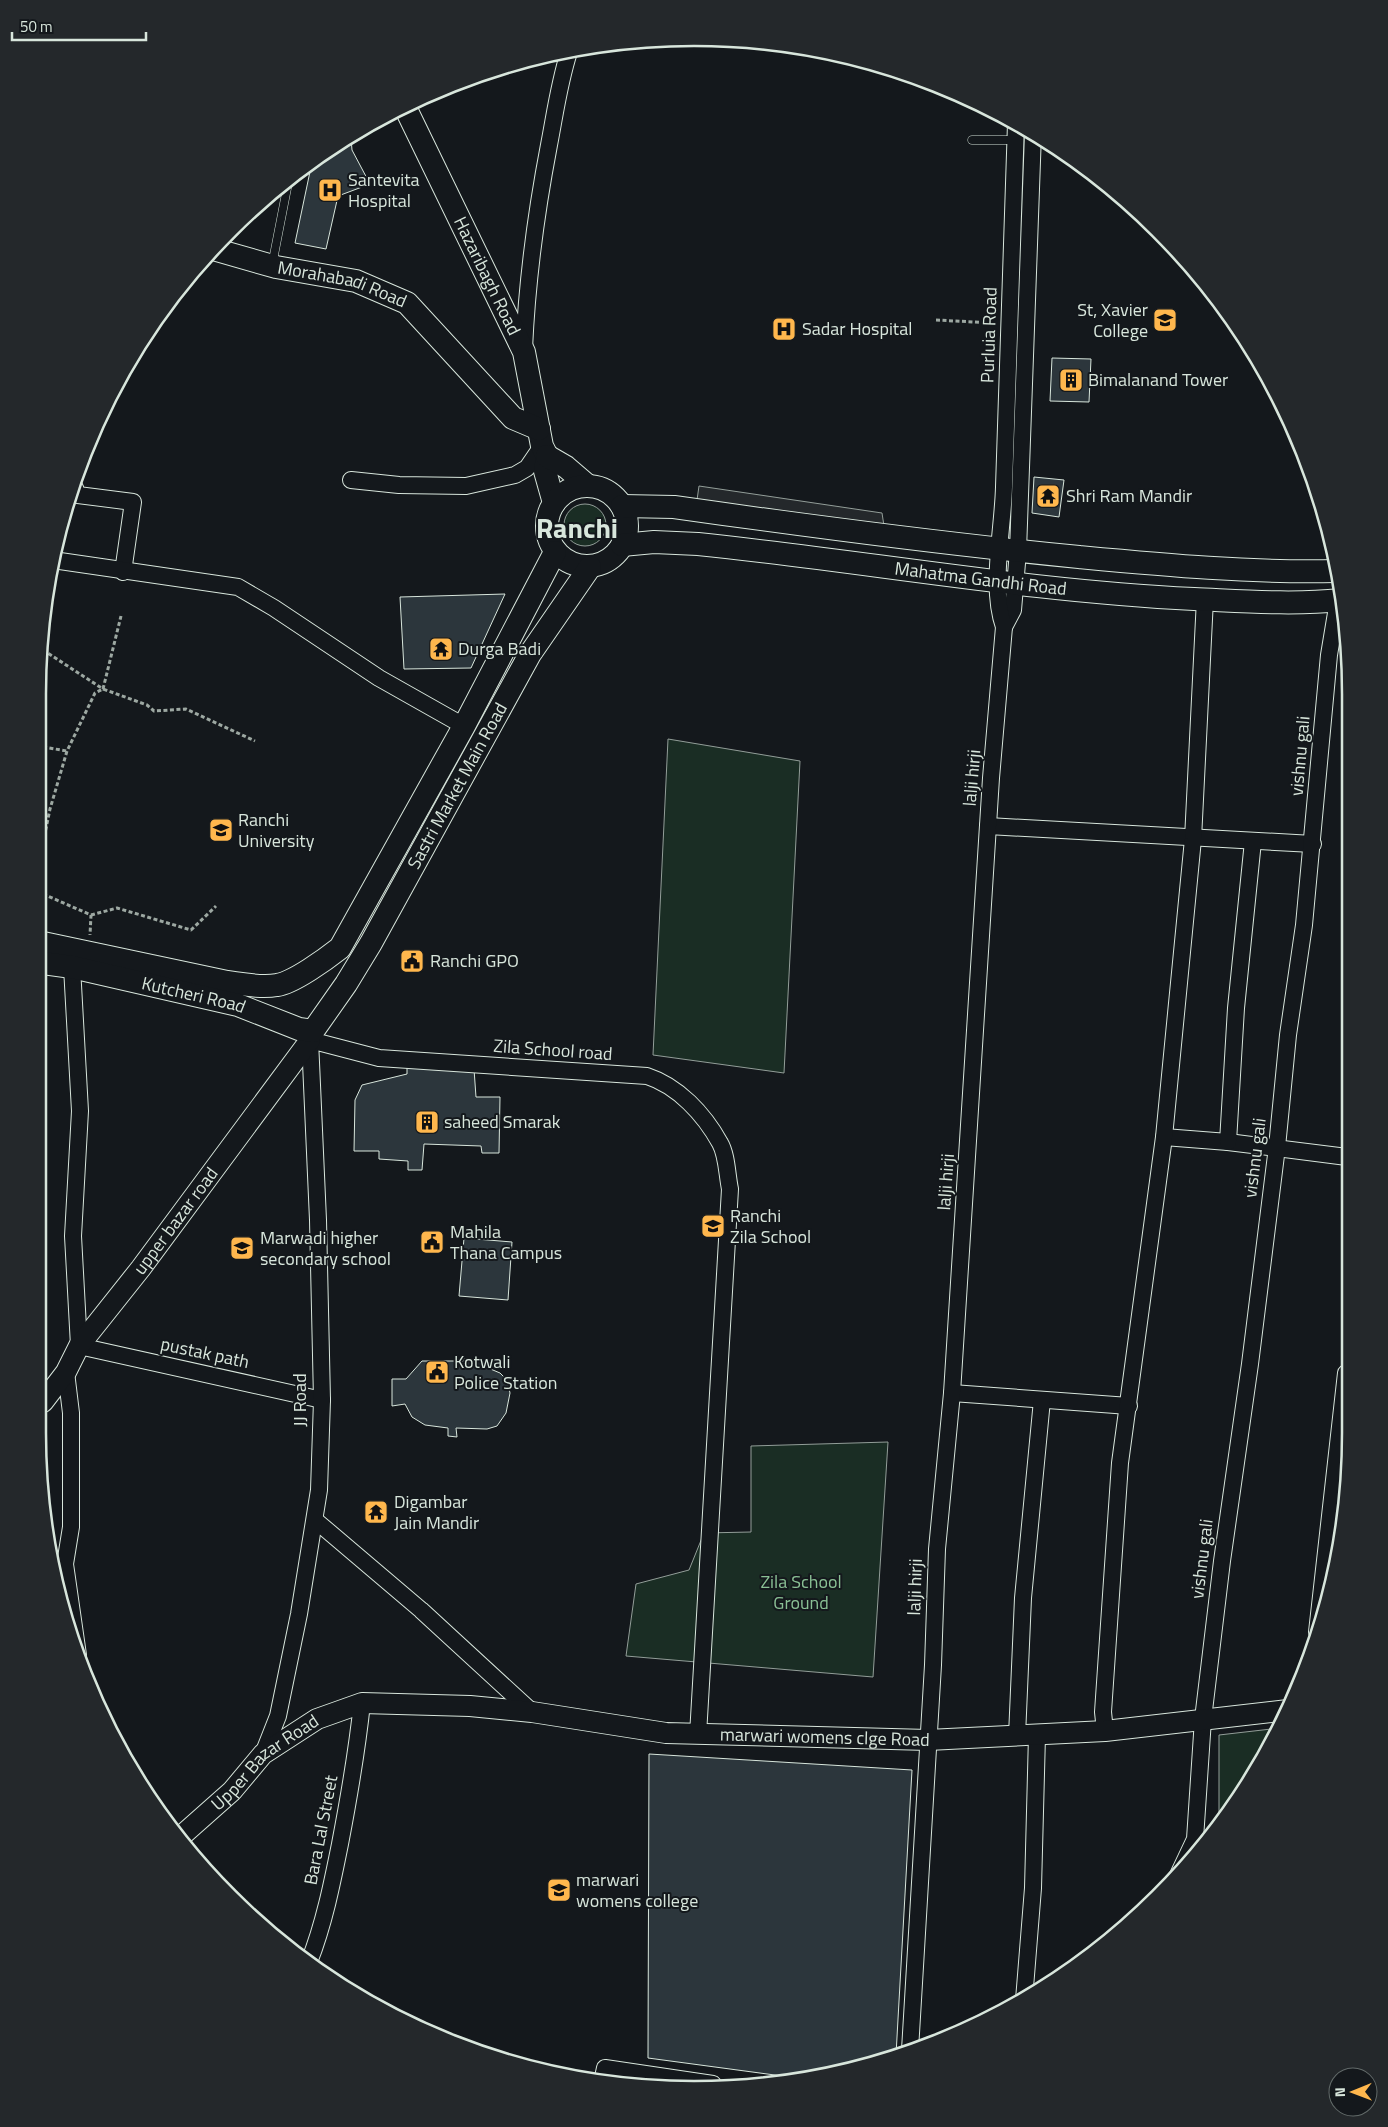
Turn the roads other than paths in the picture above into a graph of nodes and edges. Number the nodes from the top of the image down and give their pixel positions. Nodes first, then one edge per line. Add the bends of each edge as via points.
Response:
1 (567, 59) edge
2 (408, 113) edge
3 (1015, 132) edge
4 (1028, 139) edge
5 (972, 140) dead end
6 (1015, 140) junction
7 (1037, 144) edge
8 (287, 190) edge
9 (222, 251) edge
10 (276, 267) junction
11 (524, 352) junction
12 (543, 444) junction
13 (351, 480) dead end
14 (587, 485) junction
15 (78, 495) edge
16 (554, 502) junction
17 (622, 506) junction
18 (622, 545) junction
19 (1009, 550) junction
20 (555, 552) junction
21 (60, 561) edge
22 (590, 567) junction
23 (1330, 571) edge
24 (123, 572) junction
25 (1006, 584) junction
26 (1205, 599) junction
27 (1334, 600) edge
28 (1336, 614) edge
29 (464, 726) junction
30 (988, 826) junction
31 (1194, 839) junction
32 (1253, 841) junction
33 (1313, 844) junction
34 (46, 944) edge
35 (78, 959) junction
36 (46, 963) edge
37 (310, 1035) junction
38 (1164, 1137) junction
39 (1228, 1142) junction
40 (1277, 1148) junction
41 (1342, 1156) edge
42 (79, 1346) junction
43 (66, 1372) junction
44 (952, 1393) junction
45 (46, 1398) edge
46 (322, 1400) junction
47 (1042, 1400) junction
48 (1129, 1406) junction
49 (1342, 1409) edge
50 (316, 1520) junction
51 (1321, 1596) edge
52 (71, 1611) edge
53 (362, 1704) junction
54 (1279, 1711) edge
55 (532, 1712) junction
56 (1203, 1719) junction
57 (1105, 1731) junction
58 (698, 1735) junction
59 (1027, 1735) junction
60 (928, 1740) junction
61 (263, 1754) junction
62 (185, 1833) edge
63 (1191, 1848) edge
64 (312, 1956) edge
65 (1025, 1990) edge
66 (910, 2043) edge

1 - 11 street via 538,204
2 - 11 main road, Hazaribagh Road
3 - 6 street, Purluia Road
4 - 6 lane
5 - 6 lane
6 - 19 street, Purluia Road
7 - 19 street, Purluia Road
8 - 10 lane via 274,255
9 - 10 main road, Morahabadi Road
10 - 12 main road, Morahabadi Road via 356,281 407,303 513,418
11 - 12 main road, Hazaribagh Road
12 - 13 street via 527,468 515,475 466,486 399,486
12 - 14 main road
12 - 16 main road, Hazaribagh Road via 545,471
14 - 16 main road via 563,493
14 - 17 main road via 602,488
15 - 24 street via 133,502
16 - 20 main road via 546,527
17 - 18 main road via 627,532
17 - 19 main road, Mahatma Gandhi Road via 674,507
18 - 22 main road via 603,564
18 - 25 main road, Mahatma Gandhi Road via 654,542 698,544
19 - 23 main road, Mahatma Gandhi Road via 1173,566
19 - 25 street, lalji hirji
20 - 22 main road via 565,561
20 - 29 main road
21 - 24 street
22 - 37 main road, Sastri Market Main Road via 530,654 371,943
24 - 29 street via 238,587 379,678
25 - 26 main road, Mahatma Gandhi Road
25 - 30 street, lalji hirji via 1013,610 1004,627
26 - 27 main road, Mahatma Gandhi Road
26 - 31 street
28 - 33 street, vishnu gali via 1329,655
29 - 35 main road via 340,948 322,962 278,985 253,985
30 - 31 street
30 - 44 street, lalji hirji
31 - 32 street
31 - 38 street
32 - 33 street
32 - 39 street via 1236,1008
33 - 40 street, vishnu gali
34 - 35 main road
35 - 36 main road, Kutcheri Road
35 - 37 main road, Kutcheri Road via 238,1005
35 - 42 street via 80,1111 73,1236
37 - 42 street, upper bazar road via 147,1260
37 - 46 street, JJ Road
37 - 58 street, Zila School road via 379,1058 647,1076 663,1081 697,1111 721,1144 730,1189
38 - 39 street
38 - 48 street
39 - 40 street
40 - 41 street
40 - 56 street, vishnu gali
42 - 43 street, upper bazar road
42 - 46 street, pustak path
43 - 45 street, upper bazar road
43 - 52 street via 70,1413 71,1527 64,1564
44 - 47 street
44 - 60 street, lalji hirji via 937,1549
46 - 50 street, JJ Road
47 - 48 street
47 - 59 street via 1024,1598
48 - 57 street via 1120,1462 1115,1527 1103,1712
49 - 51 street
50 - 55 street via 429,1616
50 - 61 street, JJ Road via 278,1716
53 - 55 street, marwari womens clge Road via 470,1706
53 - 61 street, Upper Bazar Road via 317,1719
53 - 64 street, Bara Lal Street via 358,1749 335,1870
54 - 56 street, marwari womens clge Road
55 - 58 street, marwari womens clge Road
56 - 57 street, marwari womens clge Road
56 - 63 street, vishnu gali via 1195,1839
57 - 59 street, marwari womens clge Road
58 - 60 street, marwari womens clge Road
59 - 60 street, marwari womens clge Road
59 - 65 street via 1033,1888
60 - 66 street, lalji hirji
61 - 62 street, Upper Bazar Road via 232,1791

